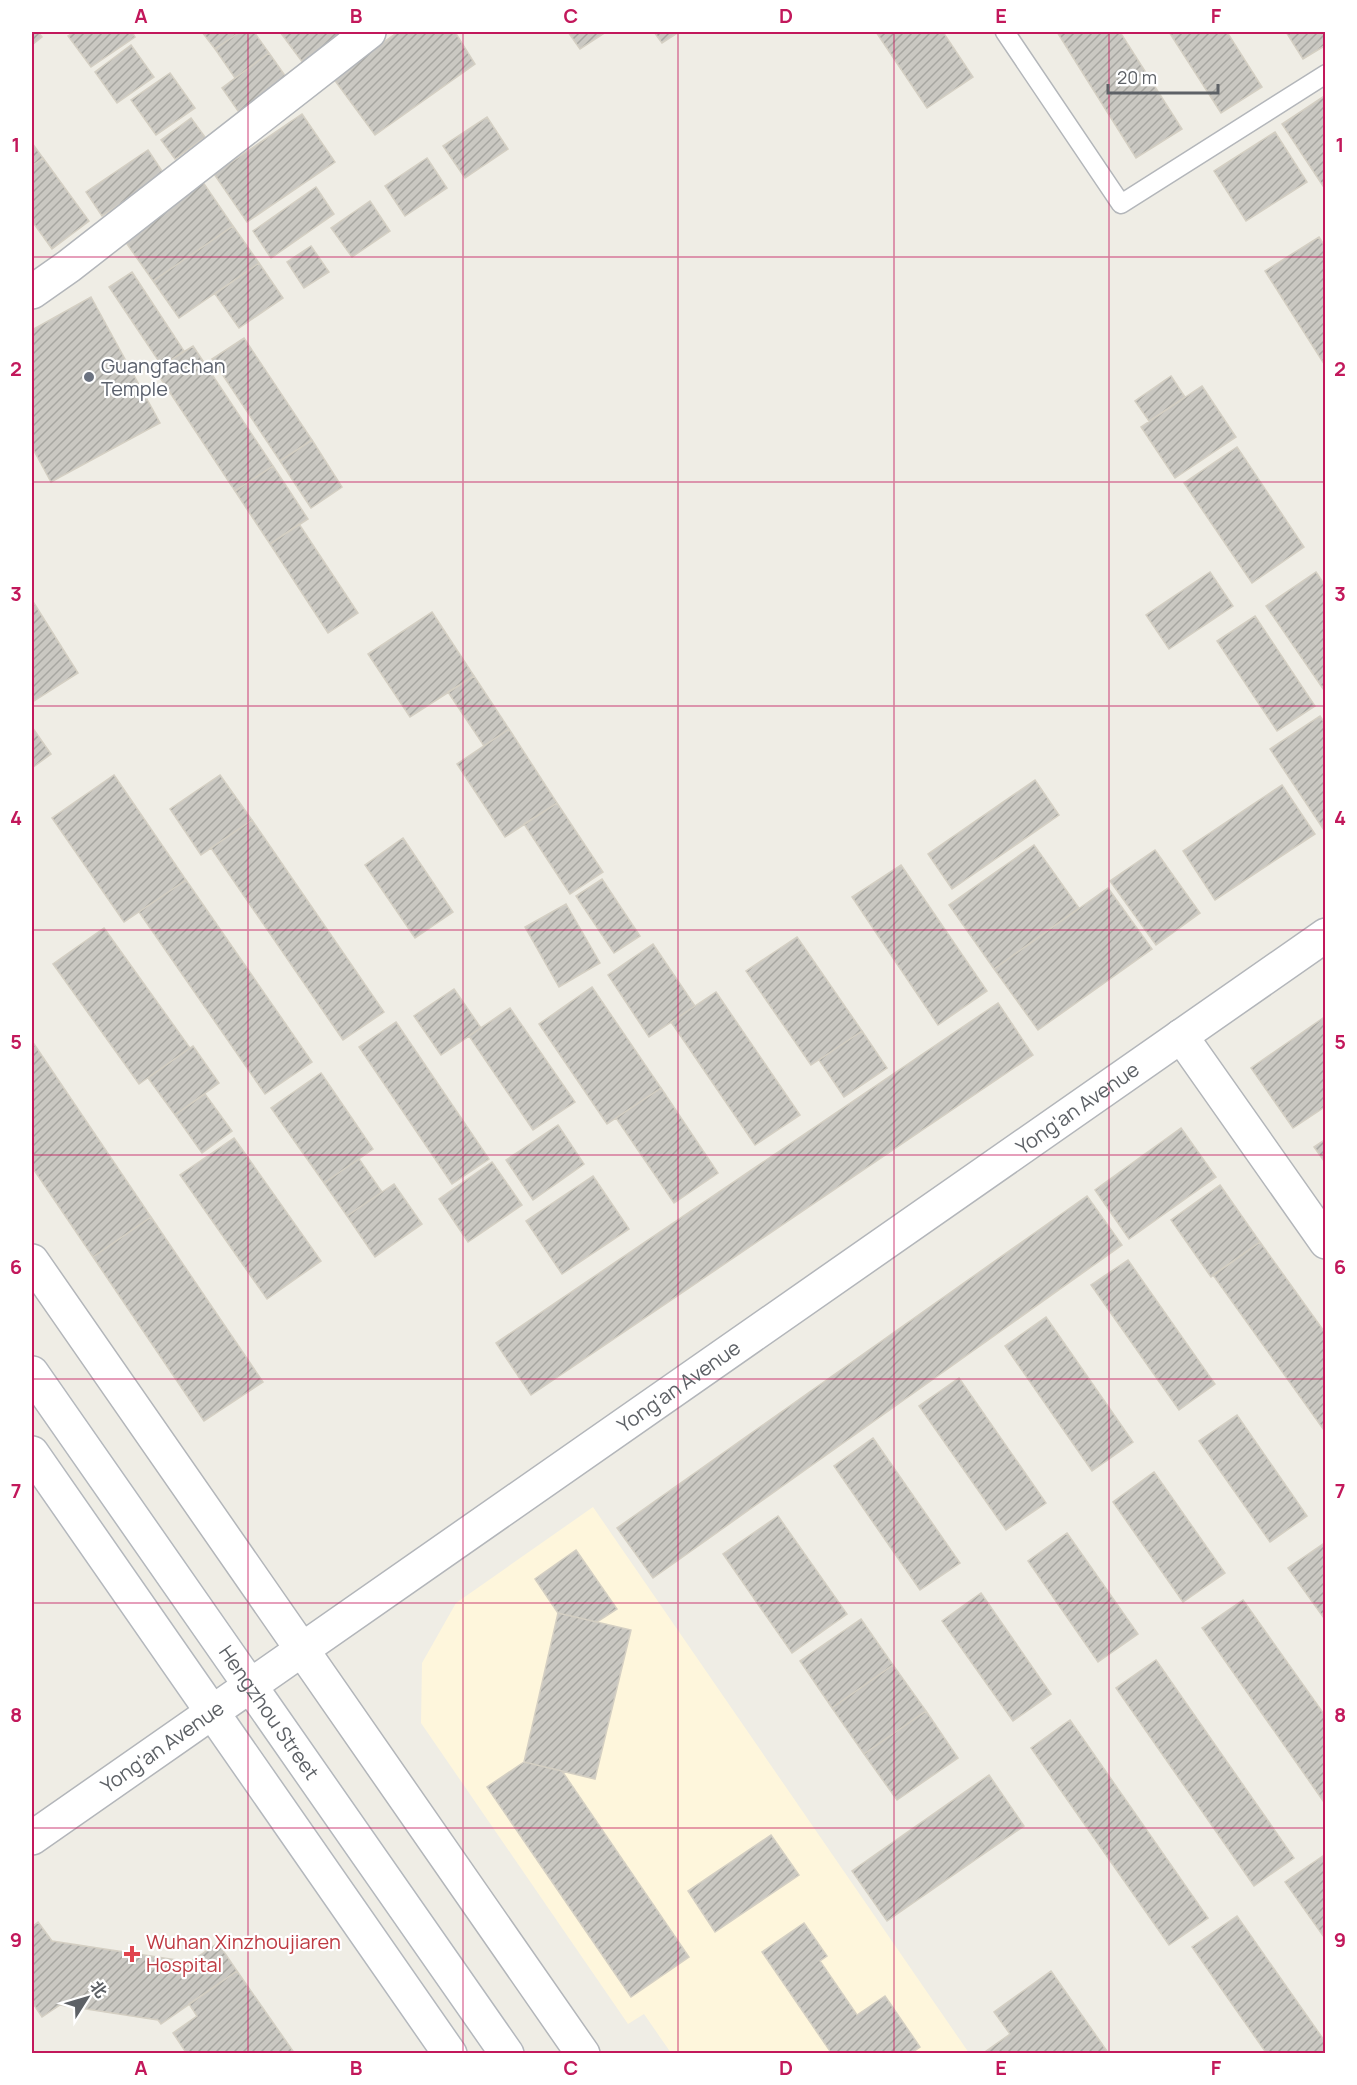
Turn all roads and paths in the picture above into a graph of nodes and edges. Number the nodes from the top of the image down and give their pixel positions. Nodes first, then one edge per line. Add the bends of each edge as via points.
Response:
1 (369, 32) edge
2 (1005, 32) edge
3 (1326, 74) edge
4 (32, 292) edge
5 (1326, 935) edge
6 (1181, 1036) junction
7 (1326, 1242) edge
8 (32, 1261) edge
9 (32, 1372) edge
10 (32, 1453) edge
11 (302, 1650) junction
12 (250, 1686) junction
13 (212, 1712) junction
14 (32, 1838) edge
15 (450, 2054) edge
16 (507, 2054) edge
17 (583, 2054) edge

1 - 4 street
2 - 3 lane via 1121,204
5 - 6 street, Yong'an Avenue
6 - 7 street
6 - 11 street, Yong'an Avenue
8 - 11 street
9 - 12 street, Hengzhou Street
10 - 13 street
11 - 12 street, Yong'an Avenue
11 - 17 street
12 - 13 street, Yong'an Avenue
12 - 16 street, Hengzhou Street
13 - 14 street, Yong'an Avenue
13 - 15 street

